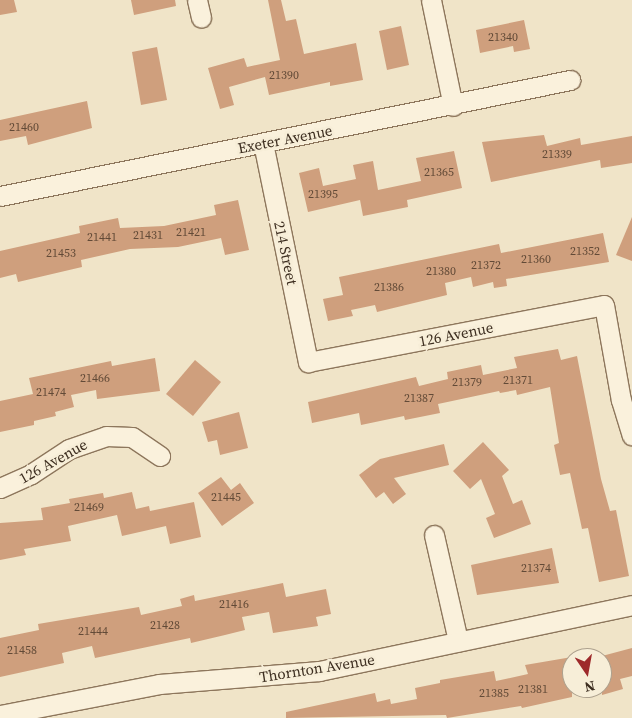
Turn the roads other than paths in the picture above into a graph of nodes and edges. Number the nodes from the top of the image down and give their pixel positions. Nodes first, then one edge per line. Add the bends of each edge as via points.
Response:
1 (197, 0) edge
2 (430, 0) edge
3 (201, 18) dead end
4 (570, 80) dead end
5 (453, 106) junction
6 (263, 143) junction
7 (0, 196) edge
8 (308, 362) joint
9 (632, 435) edge
10 (160, 456) dead end
11 (0, 488) edge
12 (434, 535) dead end
13 (632, 605) edge
14 (458, 641) junction
15 (0, 715) edge

1 - 3 street
2 - 5 street
4 - 5 street, Exeter Avenue
5 - 6 street, Exeter Avenue
6 - 7 street, Exeter Avenue
6 - 8 street, 214 Street
8 - 9 street, 126 Avenue via 604,305 621,400
10 - 11 street, 126 Avenue via 132,437 106,436 69,449 31,474
12 - 14 street
13 - 14 street, Thornton Avenue
14 - 15 street, Thornton Avenue via 319,671 159,684

